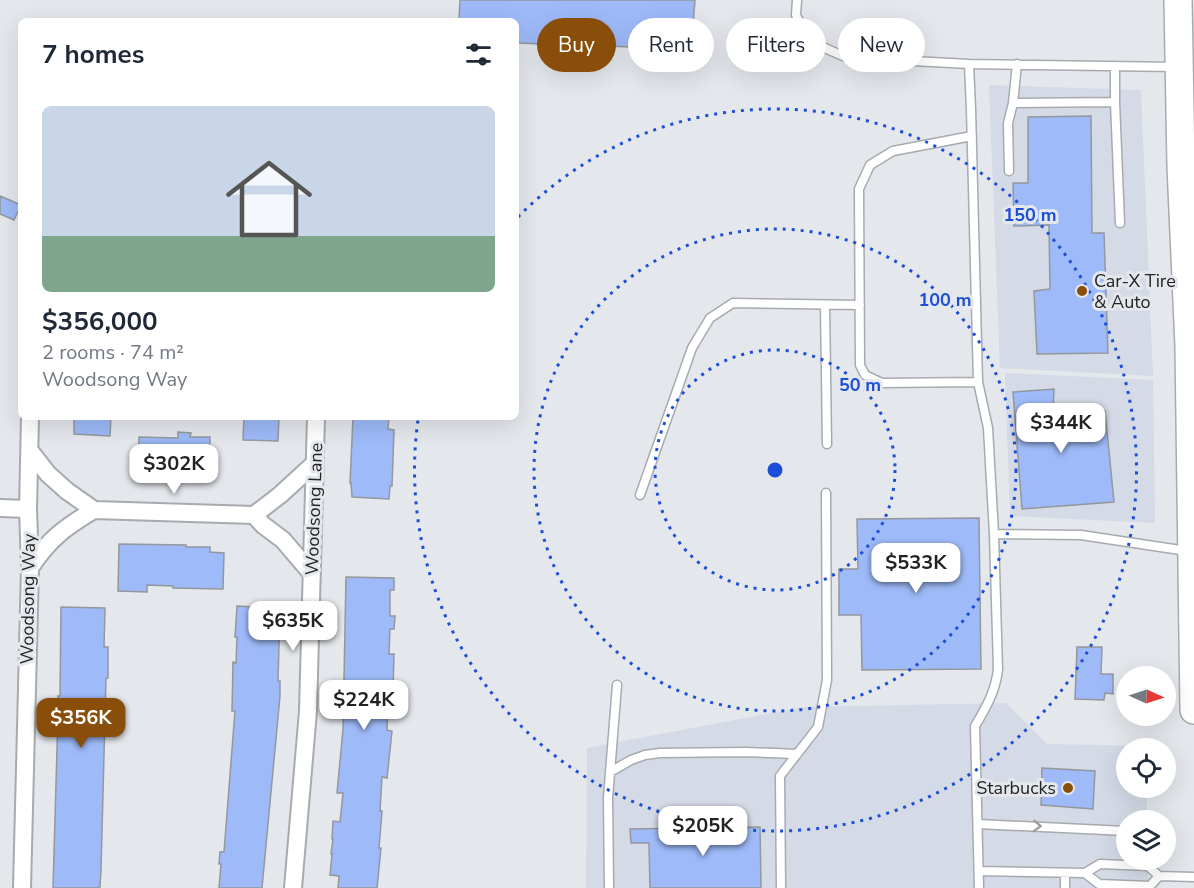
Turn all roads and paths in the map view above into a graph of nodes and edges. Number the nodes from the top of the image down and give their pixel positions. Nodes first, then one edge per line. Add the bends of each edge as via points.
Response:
1 (797, 0) edge
2 (1178, 0) edge
3 (969, 64) junction
4 (1017, 64) junction
5 (1115, 66) junction
6 (1179, 68) junction
7 (1115, 102) junction
8 (1013, 103) junction
9 (972, 136) junction
10 (1009, 171) dead end
11 (1120, 223) dead end
12 (825, 305) junction
13 (860, 305) junction
14 (1192, 346) edge
15 (978, 382) junction
16 (30, 420) edge
17 (316, 420) edge
18 (827, 444) dead end
19 (30, 451) junction
20 (315, 463) junction
21 (826, 493) dead end
22 (640, 495) dead end
23 (0, 508) edge
24 (28, 509) junction
25 (94, 510) junction
26 (254, 515) junction
27 (994, 534) junction
28 (1192, 552) junction
29 (30, 568) junction
30 (312, 574) junction
31 (617, 685) dead end
32 (1194, 710) edge
33 (797, 754) junction
34 (610, 772) junction
35 (978, 824) junction
36 (1116, 831) edge
37 (980, 870) junction
38 (1065, 873) junction
39 (1084, 873) junction
40 (1159, 876) junction
41 (1194, 877) edge
42 (21, 888) edge
43 (293, 888) edge
44 (609, 888) edge
45 (781, 888) edge
46 (980, 888) edge
47 (1065, 888) edge

1 - 3 lane via 796,15 803,29 814,42 843,56
2 - 6 main road
3 - 4 lane
3 - 9 lane
4 - 5 lane
4 - 8 lane
5 - 6 lane
5 - 7 lane
6 - 14 main road
7 - 8 lane
7 - 11 lane
8 - 10 lane via 1008,123
9 - 13 lane via 893,151 870,165 859,189
9 - 15 lane
12 - 13 lane
12 - 18 lane
12 - 22 lane via 733,303 710,318 692,348
13 - 15 lane via 860,364 865,375 882,383
14 - 28 main road
15 - 27 lane via 988,428
16 - 19 street, Woodsong Way
17 - 20 street, Woodsong Lane
19 - 24 street, Woodsong Way
19 - 25 street via 48,474
20 - 26 street
20 - 30 street, Woodsong Lane
21 - 33 lane via 827,680 818,727
23 - 24 street
24 - 29 street, Woodsong Way
25 - 26 street
25 - 29 street via 59,532
26 - 30 street via 283,540
27 - 28 lane via 1081,535
27 - 35 lane via 998,669 987,706 975,726
28 - 32 main road
29 - 42 street, Woodsong Way
30 - 43 street, Woodsong Lane via 308,711
31 - 34 lane
33 - 34 lane via 660,753 631,760
33 - 45 lane via 780,776
34 - 44 lane
35 -> 36 lane
35 - 37 lane
37 - 38 lane
37 - 46 lane
38 - 39 lane
38 - 47 lane
39 - 40 lane via 1100,864 1148,866
39 - 40 lane via 1099,884 1139,886 1149,886
40 - 41 lane

